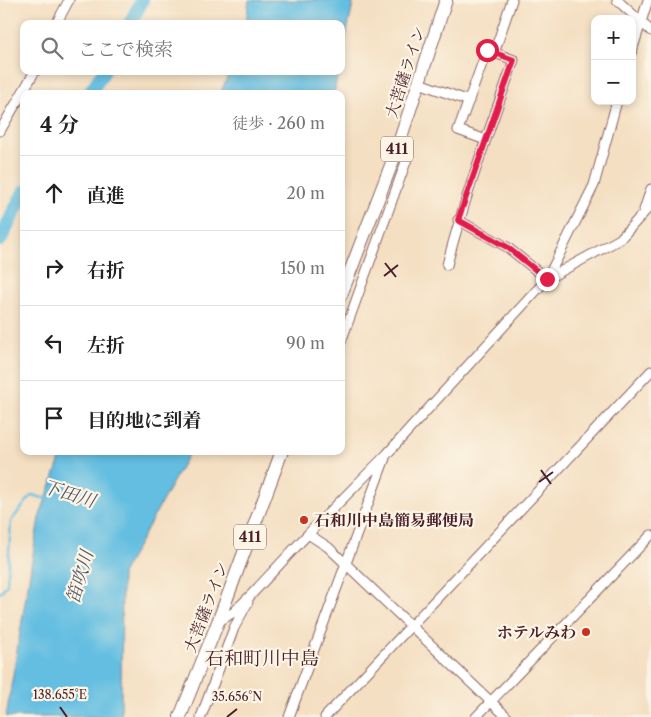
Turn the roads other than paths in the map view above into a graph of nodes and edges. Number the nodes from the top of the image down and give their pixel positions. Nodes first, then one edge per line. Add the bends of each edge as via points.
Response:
1 (69, 0) edge
2 (446, 0) edge
3 (512, 0) edge
4 (617, 0) edge
5 (648, 0) edge
6 (58, 20) edge
7 (641, 22) junction
8 (651, 31) edge
9 (636, 38) edge
10 (494, 53) junction
11 (33, 75) edge
12 (419, 83) junction
13 (24, 90) edge
14 (20, 97) edge
15 (469, 101) junction
16 (616, 105) edge
17 (0, 131) edge
18 (486, 140) junction
19 (407, 159) dead end
20 (651, 189) edge
21 (651, 205) edge
22 (644, 212) junction
23 (458, 220) junction
24 (368, 224) junction
25 (381, 231) junction
26 (447, 265) dead end
27 (547, 279) junction
28 (345, 284) edge
29 (345, 331) edge
30 (651, 371) edge
31 (281, 455) edge
32 (386, 455) junction
33 (308, 534) junction
34 (651, 535) edge
35 (346, 565) junction
36 (251, 595) junction
37 (218, 622) junction
38 (411, 627) junction
39 (491, 702) junction
40 (180, 717) edge
41 (201, 717) edge
42 (290, 717) edge
43 (325, 717) edge
44 (476, 717) edge
45 (507, 717) edge

1 - 6 street
2 - 12 highway, 大菩薩ライン / 411
3 - 10 street
4 - 7 street
5 - 7 street
7 - 8 street
7 - 9 street
10 - 15 street via 487,50
10 - 18 street via 514,60
11 - 13 street
12 - 15 street
12 - 24 highway, 大菩薩ライン / 411
14 - 17 street
15 - 18 street via 458,130
16 - 27 street via 594,185
18 - 23 street
19 - 25 street
20 - 22 street
21 - 22 street
22 - 27 street via 620,240
23 - 26 street
23 - 27 street via 507,247
24 - 25 street
24 - 28 highway, 大菩薩ライン / 411
25 - 29 street
27 - 32 street
30 - 38 street
31 - 37 highway, 大菩薩ライン / 411
32 - 33 street
32 - 35 street
33 - 35 street via 328,547
33 - 36 street
34 - 39 street
35 - 38 street
35 - 42 street
36 - 37 street
36 - 41 street via 234,628
37 - 40 highway, 大菩薩ライン / 411
38 - 39 street
38 - 43 street
39 - 44 street
39 - 45 street

